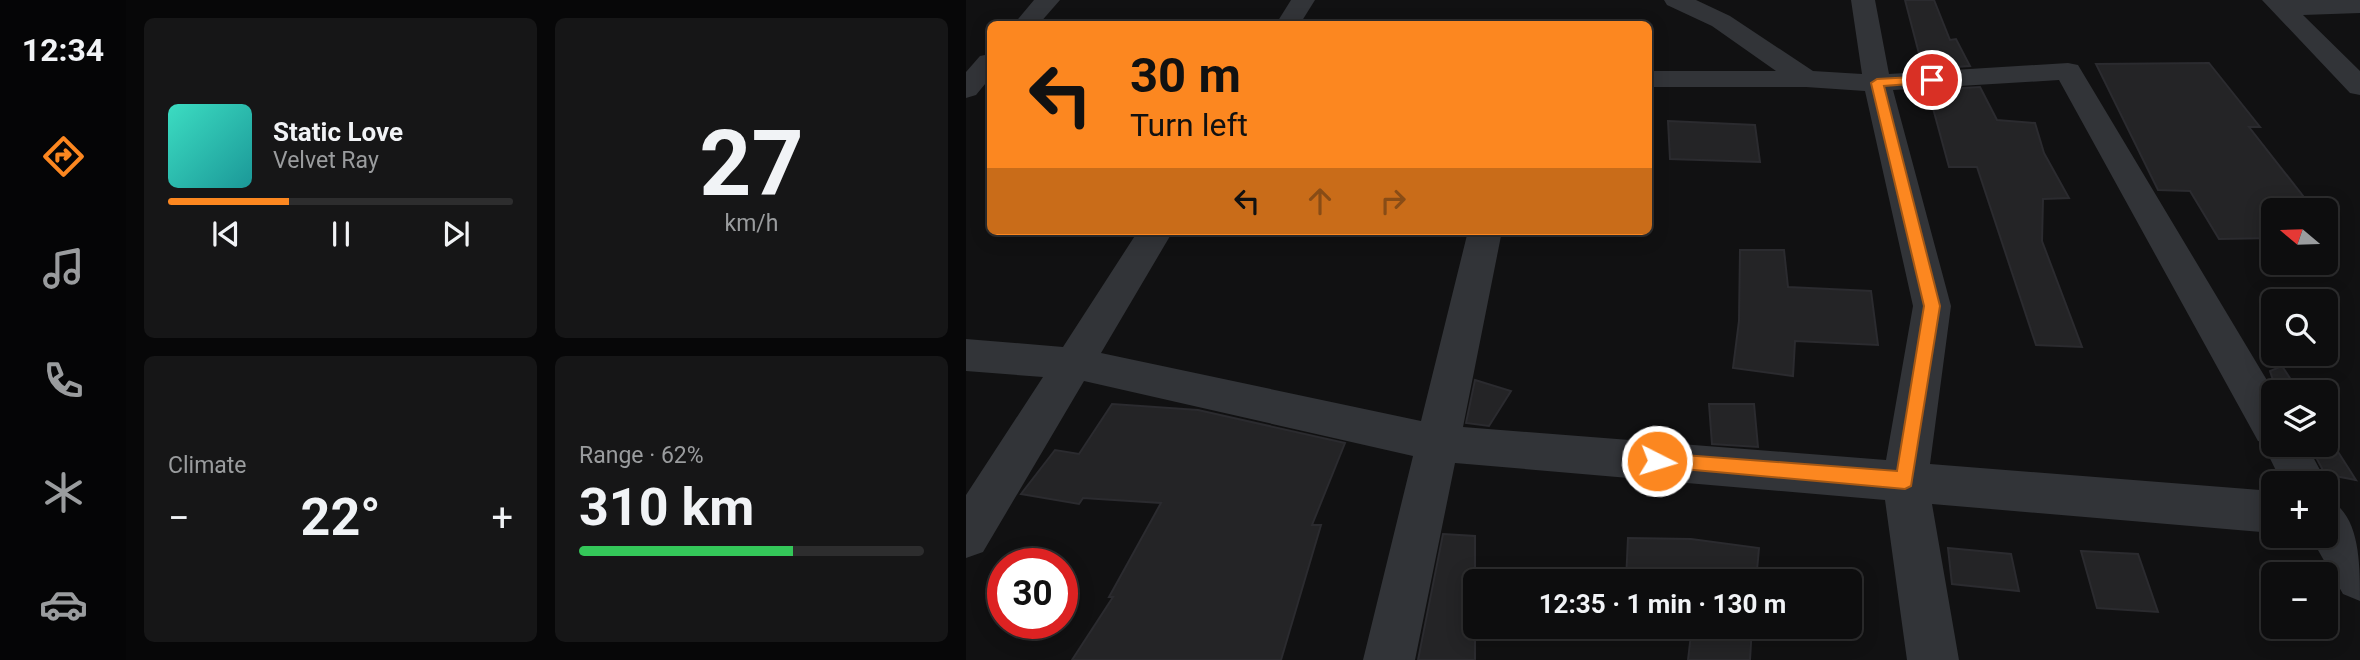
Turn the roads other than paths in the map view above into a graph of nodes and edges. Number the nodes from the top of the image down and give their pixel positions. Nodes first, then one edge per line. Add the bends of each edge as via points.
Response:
1 (1048, 0) edge
2 (1303, 0) edge
3 (1676, 0) edge
4 (1863, 0) edge
5 (2278, 4) edge
6 (2360, 6) edge
7 (1029, 21) edge
8 (1290, 21) edge
9 (987, 65) edge
10 (1652, 79) edge
11 (1806, 79) junction
12 (1877, 83) junction
13 (2360, 87) edge
14 (966, 89) edge
15 (1153, 235) edge
16 (1484, 235) edge
17 (966, 355) edge
18 (1072, 363) junction
19 (2261, 407) edge
20 (1436, 443) junction
21 (1905, 480) junction
22 (2261, 511) edge
23 (2338, 518) edge
24 (2360, 519) edge
25 (966, 536) edge
26 (2338, 538) edge
27 (2360, 577) edge
28 (1389, 660) edge
29 (1933, 660) edge

1 - 7 street
2 - 8 street
3 - 11 street via 1721,21
4 - 12 street
5 - 6 street
5 - 13 street
9 - 14 street
10 - 11 street
11 - 12 street
12 - 19 street via 2068,71
12 - 21 street via 1932,306
15 - 18 street
16 - 20 street
17 - 18 street
18 - 20 street
18 - 25 street
20 - 21 street
20 - 28 street
21 - 22 street
21 - 29 street
23 - 24 street
26 - 27 street

